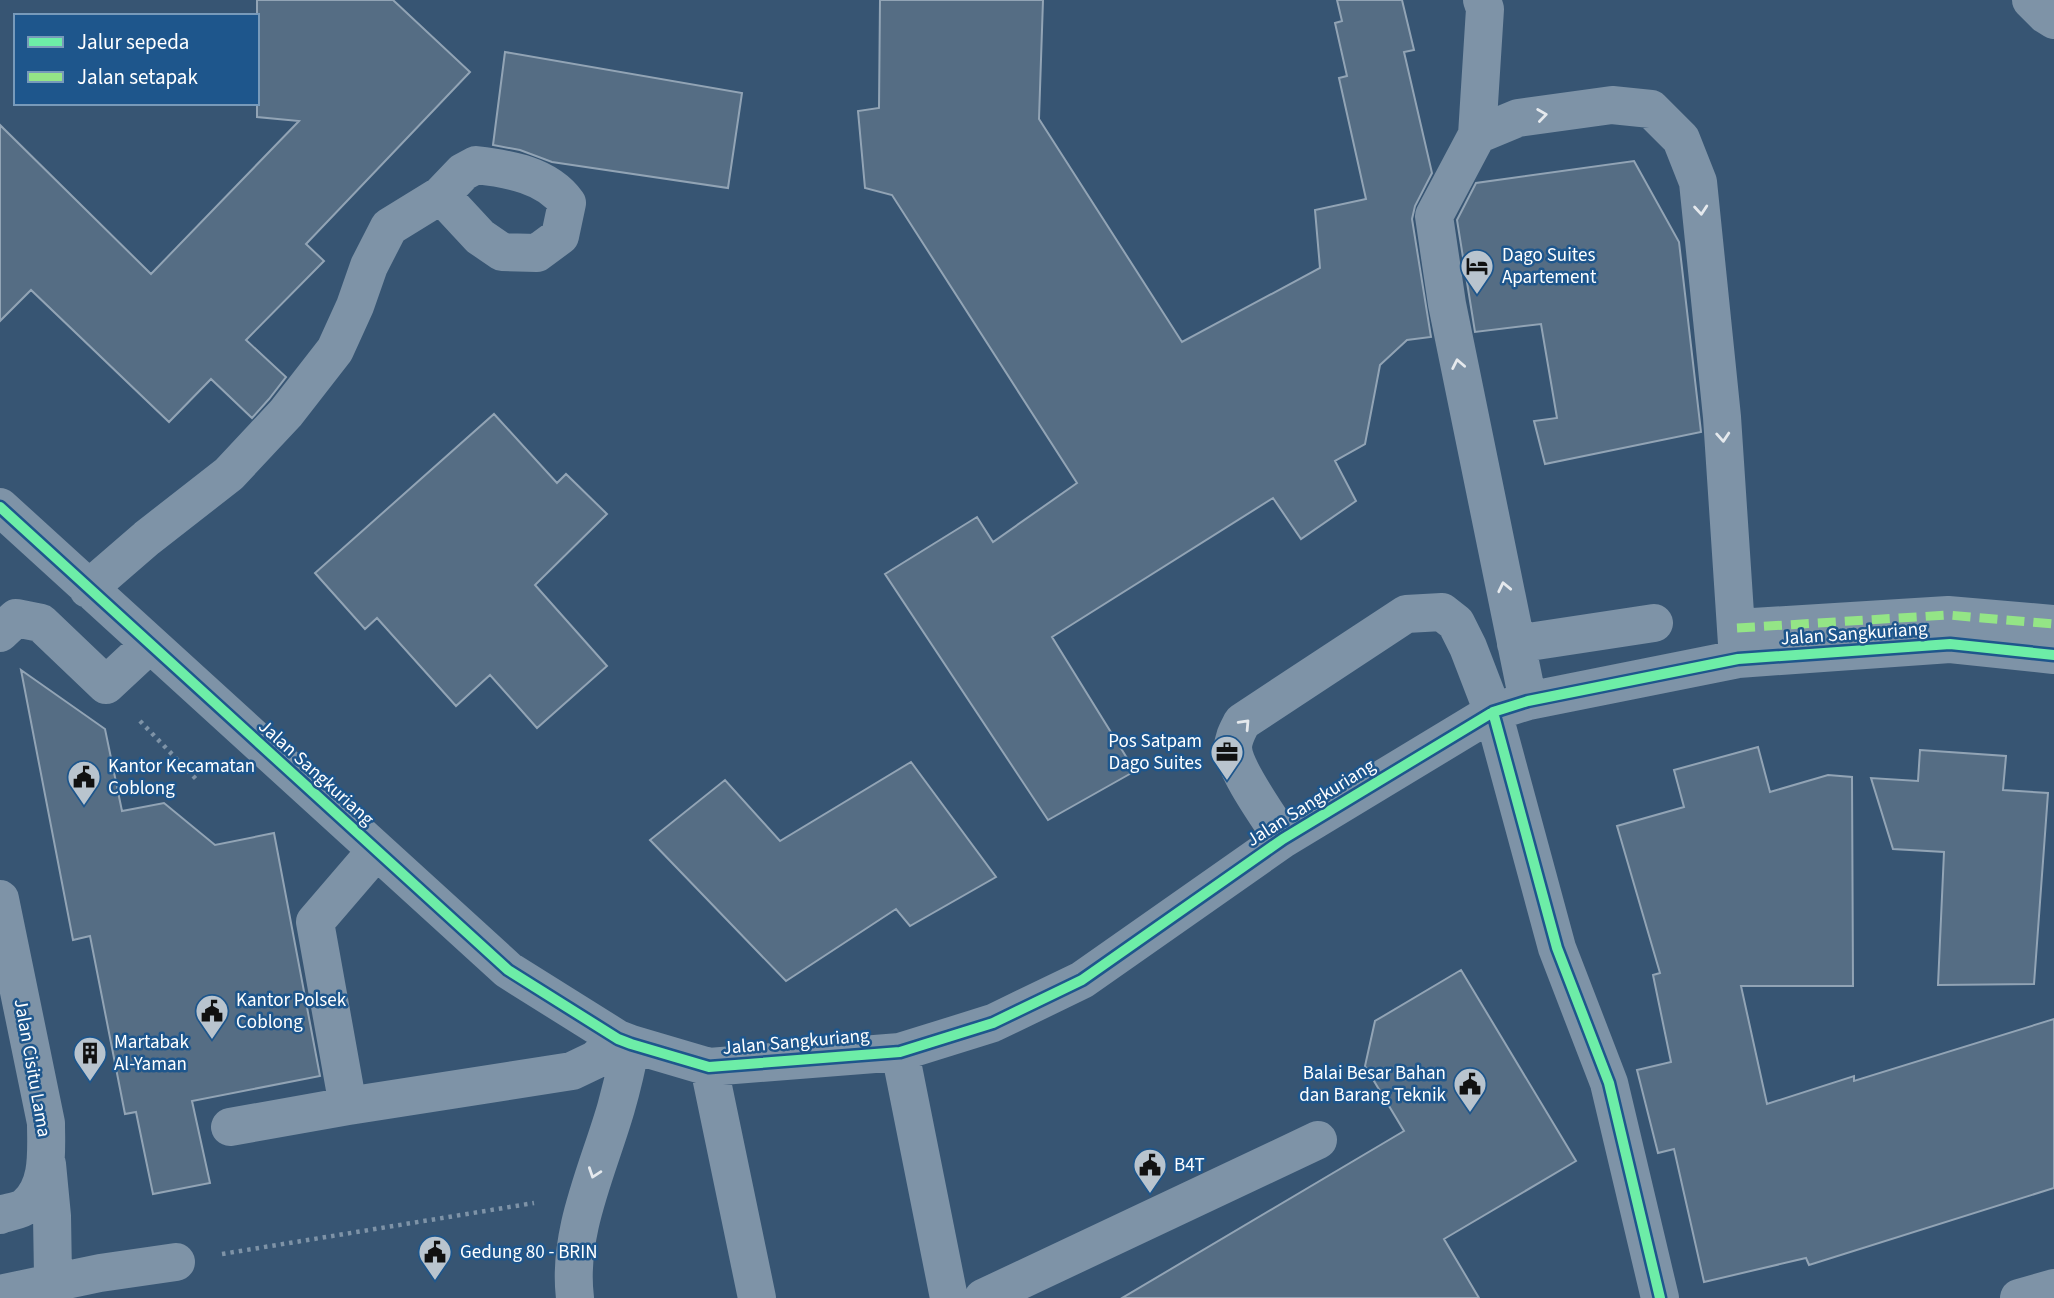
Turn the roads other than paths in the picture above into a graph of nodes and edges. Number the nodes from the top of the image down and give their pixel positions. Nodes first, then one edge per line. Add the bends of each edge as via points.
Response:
1 (1482, 0) edge
2 (2031, 0) edge
3 (2054, 20) edge
4 (1477, 135) junction
5 (441, 195) dead end
6 (0, 507) edge
7 (88, 589) junction
8 (1654, 623) dead end
9 (2054, 624) edge
10 (0, 633) edge
11 (1516, 644) junction
12 (1737, 644) junction
13 (149, 645) junction
14 (2054, 655) edge
15 (1511, 706) junction
16 (1283, 839) junction
17 (376, 851) junction
18 (0, 899) edge
19 (624, 1042) junction
20 (900, 1052) junction
21 (709, 1067) junction
22 (348, 1105) junction
23 (230, 1127) dead end
24 (1318, 1140) dead end
25 (47, 1157) junction
26 (0, 1215) edge
27 (176, 1262) road end
28 (42, 1285) junction
29 (2054, 1287) edge
30 (0, 1294) edge
31 (575, 1298) edge
32 (757, 1298) edge
33 (949, 1298) edge
34 (983, 1298) edge
35 (1660, 1298) edge
36 (2020, 1298) edge

1 - 4 street
2 - 3 street
11 -> 4 street via 1447,304 1434,216
4 -> 12 street via 1518,118 1612,105 1651,109 1681,139 1698,182 1722,417
5 - 7 street via 389,228 335,350 286,413 229,474
6 - 7 street, Jalan Sangkuriang
7 - 13 street, Jalan Sangkuriang
8 - 11 street
9 - 12 street via 1948,615
10 - 13 street via 16,618 41,623 106,685
11 - 15 street
12 - 14 street, Jalan Sangkuriang via 1950,644
12 - 15 street, Jalan Sangkuriang
13 - 17 street, Jalan Sangkuriang
15 - 16 street, Jalan Sangkuriang
16 -> 15 street via 1237,763 1233,748 1242,722 1406,614 1442,612 1456,623
15 - 35 street via 1558,948 1609,1083
16 - 20 street, Jalan Sangkuriang via 1082,980 993,1023
17 - 19 street, Jalan Sangkuriang via 508,970
17 - 22 street via 315,922
18 - 25 street, Jalan Cisitu Lama via 46,1123
19 - 21 street, Jalan Sangkuriang
19 - 22 street via 572,1071
19 -> 31 street via 616,1108 587,1195 572,1274
20 - 21 street, Jalan Sangkuriang
20 - 33 street
21 - 32 street
22 - 23 street
24 - 34 street
25 - 26 street, Jalan Cisitu Lama via 41,1185 25,1207
25 - 28 street via 53,1276
27 - 28 street
28 - 30 street
29 - 36 street

